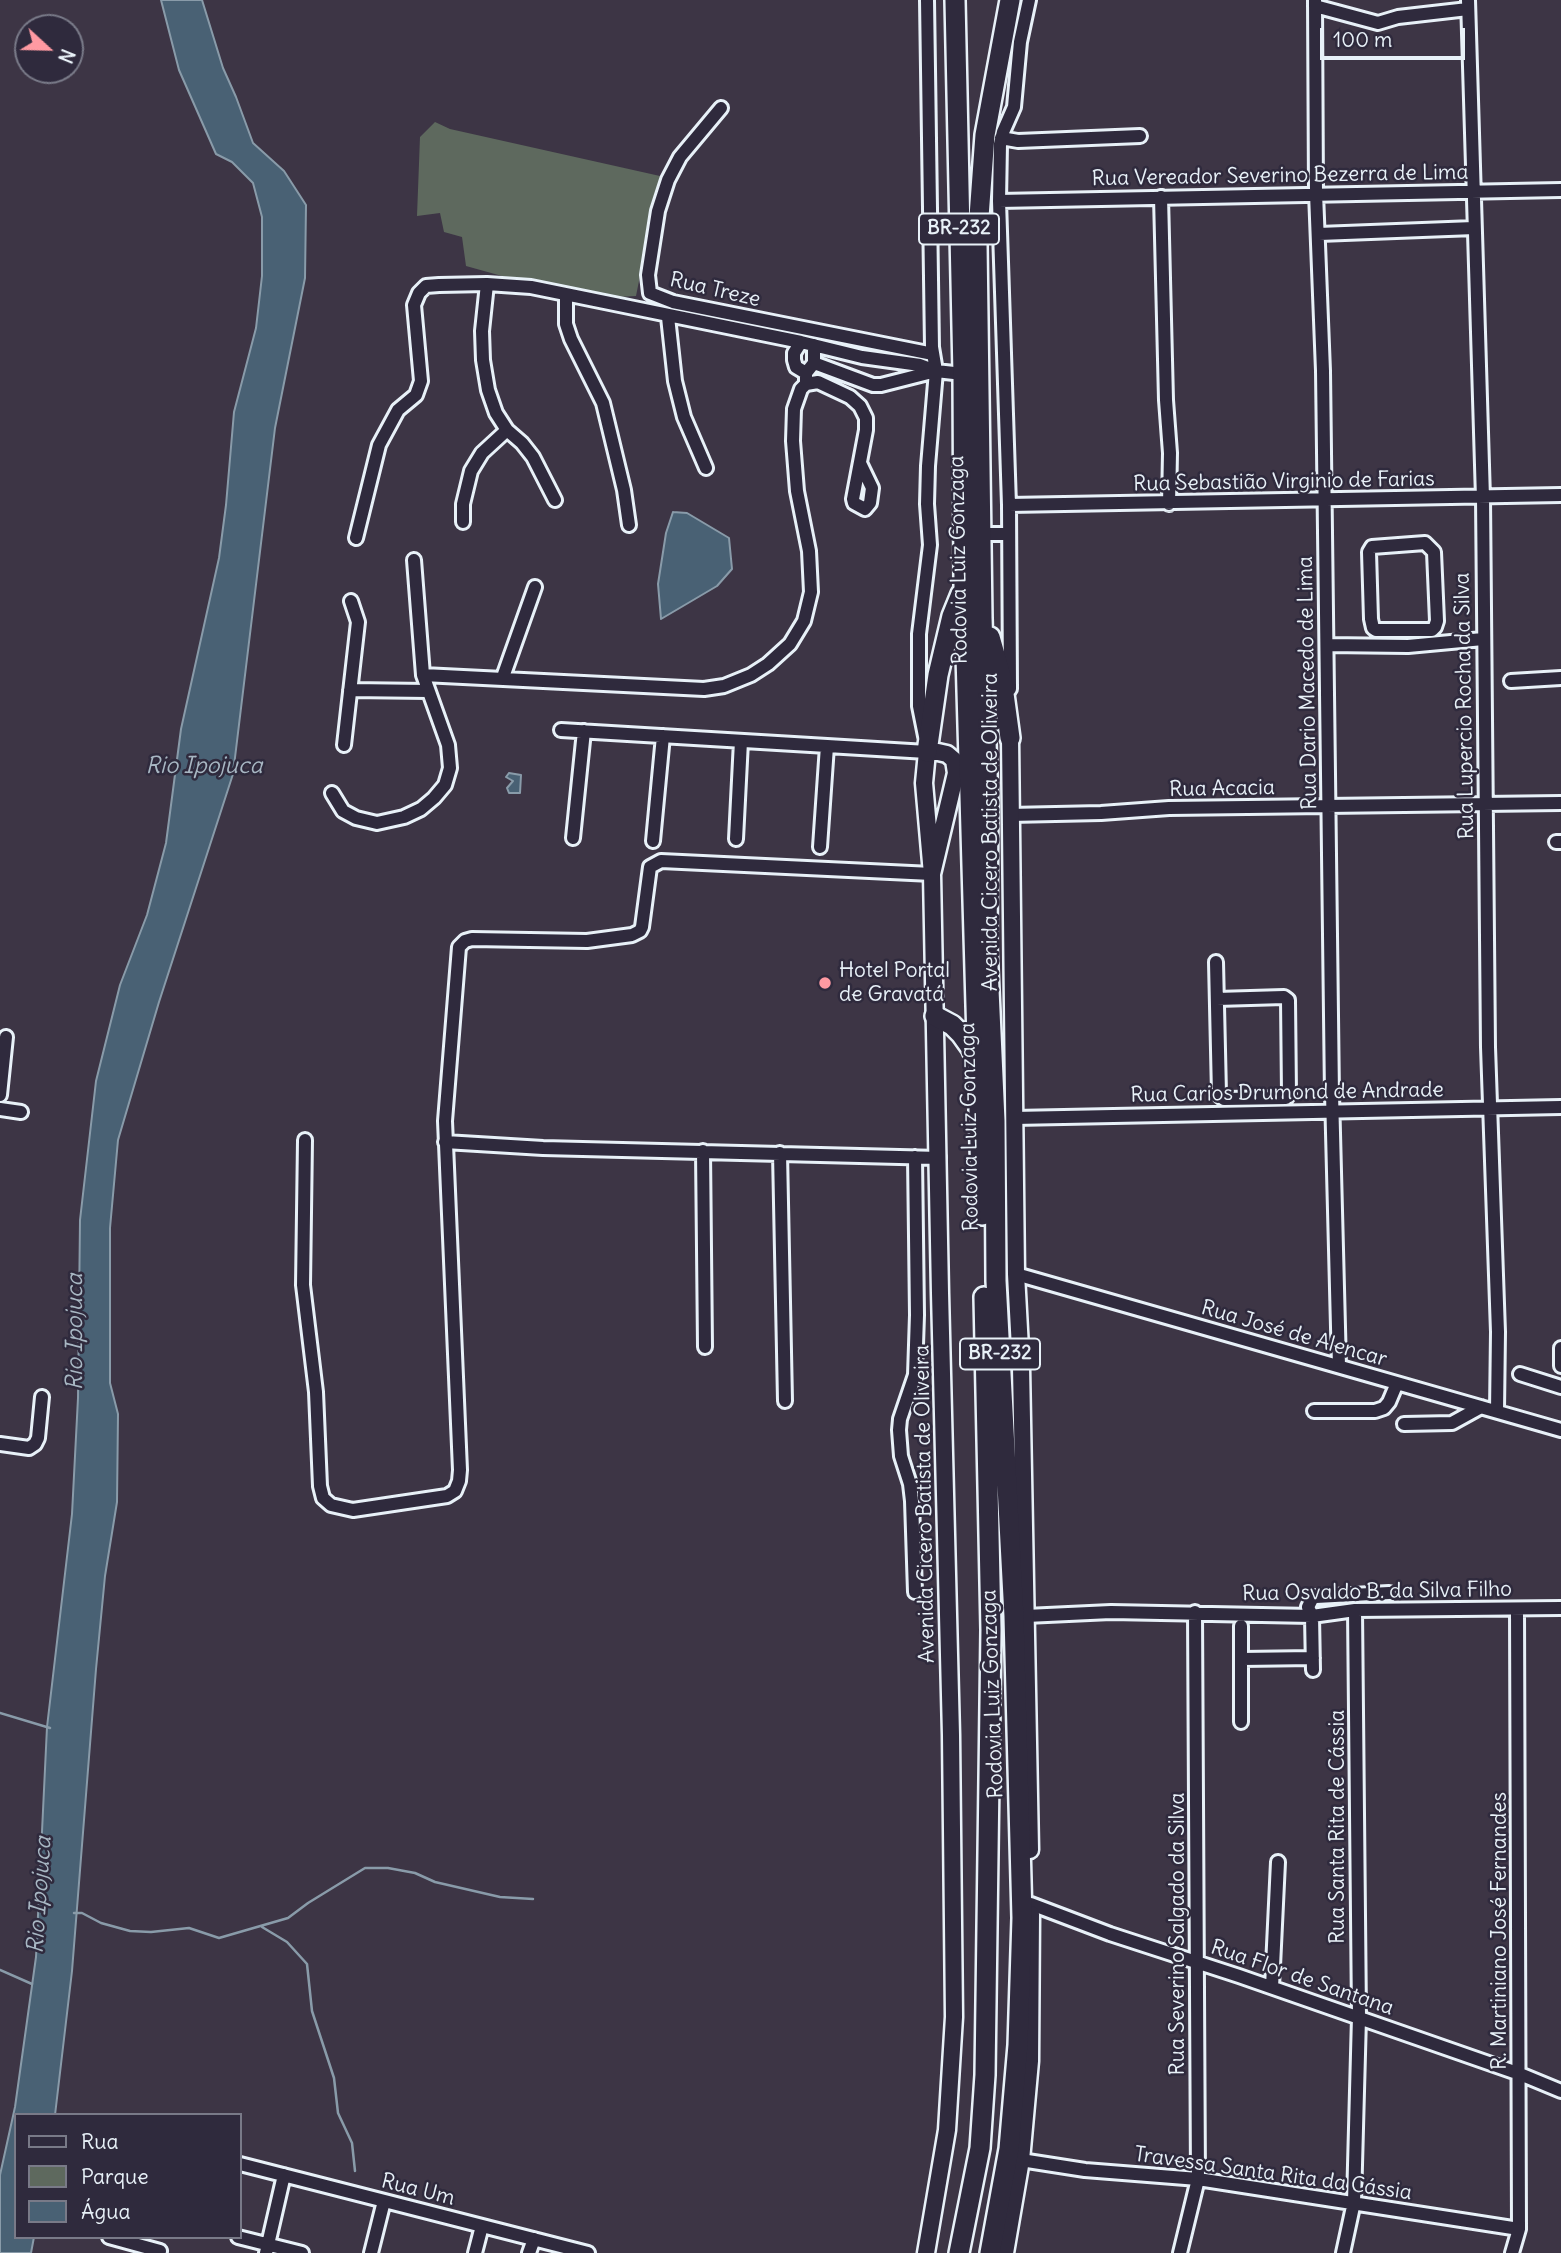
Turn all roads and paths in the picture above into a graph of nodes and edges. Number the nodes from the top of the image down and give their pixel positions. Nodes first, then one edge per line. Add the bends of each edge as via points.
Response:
1 (927, 0) edge
2 (955, 0) edge
3 (1010, 0) edge
4 (1028, 0) edge
5 (1315, 3) edge
6 (1468, 5) edge
7 (721, 108) dead end
8 (1140, 136) dead end
9 (1002, 138) junction
10 (1561, 190) edge
11 (1475, 192) junction
12 (1316, 193) junction
13 (1161, 197) junction
14 (999, 201) junction
15 (1474, 228) junction
16 (1319, 234) junction
17 (487, 284) junction
18 (566, 295) junction
19 (668, 317) junction
20 (807, 343) junction
21 (933, 354) junction
22 (862, 357) junction
23 (891, 361) junction
24 (936, 371) junction
25 (809, 373) junction
26 (963, 374) junction
27 (859, 380) junction
28 (891, 383) junction
29 (979, 389) junction
30 (1004, 389) junction
31 (507, 430) junction
32 (860, 463) dead end
33 (706, 468) dead end
34 (1561, 495) edge
35 (1483, 498) junction
36 (555, 500) dead end
37 (1324, 500) junction
38 (1169, 504) junction
39 (1009, 505) junction
40 (463, 522) dead end
41 (629, 525) dead end
42 (981, 534) junction
43 (1009, 534) junction
44 (356, 538) dead end
45 (414, 560) dead end
46 (964, 586) junction
47 (535, 587) dead end
48 (351, 601) dead end
49 (982, 618) junction
50 (1405, 630) junction
51 (1483, 639) junction
52 (1326, 645) junction
53 (1408, 646) junction
54 (422, 674) junction
55 (503, 677) junction
56 (1561, 678) edge
57 (1511, 681) dead end
58 (350, 690) junction
59 (428, 691) junction
60 (561, 730) dead end
61 (584, 732) junction
62 (663, 736) junction
63 (1010, 738) junction
64 (741, 741) junction
65 (344, 745) dead end
66 (827, 746) junction
67 (927, 749) junction
68 (332, 793) dead end
69 (1561, 803) edge
70 (1486, 804) junction
71 (1329, 807) junction
72 (1010, 815) junction
73 (573, 838) dead end
74 (736, 839) dead end
75 (653, 841) dead end
76 (820, 847) dead end
77 (932, 874) junction
78 (1216, 962) dead end
79 (1217, 999) junction
80 (935, 1016) junction
81 (6, 1037) dead end
82 (978, 1065) junction
83 (0, 1096) edge
84 (1253, 1099) junction
85 (1491, 1107) junction
86 (1561, 1107) edge
87 (0, 1109) edge
88 (21, 1112) dead end
89 (1334, 1112) junction
90 (1253, 1113) junction
91 (1014, 1118) junction
92 (305, 1140) dead end
93 (445, 1142) junction
94 (703, 1150) junction
95 (780, 1153) junction
96 (915, 1157) junction
97 (939, 1158) junction
98 (1016, 1274) junction
99 (705, 1347) dead end
100 (1561, 1348) edge
101 (1339, 1366) junction
102 (1561, 1366) edge
103 (1520, 1374) dead end
104 (1397, 1382) junction
105 (1561, 1387) edge
106 (42, 1397) dead end
107 (785, 1401) dead end
108 (1481, 1407) junction
109 (1314, 1411) dead end
110 (1497, 1411) junction
111 (1404, 1424) dead end
112 (1561, 1430) edge
113 (0, 1444) edge
114 (915, 1592) dead end
115 (1389, 1593) dead end
116 (1561, 1608) edge
117 (1517, 1609) junction
118 (1355, 1610) junction
119 (1195, 1612) junction
120 (1026, 1616) junction
121 (1312, 1616) junction
122 (1241, 1626) dead end
123 (1242, 1659) junction
124 (1241, 1723) dead end
125 (1278, 1862) dead end
126 (1031, 1904) junction
127 (1196, 1962) junction
128 (1272, 1987) junction
129 (1359, 2017) junction
130 (1520, 2074) junction
131 (1561, 2091) edge
132 (1021, 2160) junction
133 (242, 2164) edge
134 (284, 2175) junction
135 (1198, 2179) junction
136 (384, 2201) junction
137 (1354, 2202) junction
138 (482, 2226) junction
139 (1519, 2229) junction
140 (116, 2239) edge
141 (242, 2239) edge
142 (534, 2239) junction
143 (267, 2249) edge
144 (160, 2252) edge
145 (583, 2252) edge
146 (302, 2253) edge
147 (371, 2253) edge
148 (475, 2253) edge
149 (529, 2253) edge
150 (926, 2253) edge
151 (959, 2253) edge
152 (990, 2253) edge
153 (1005, 2253) edge
154 (1181, 2253) edge
155 (1343, 2253) edge
156 (1512, 2253) edge

1 - 21 street
2 - 26 highway, Rodovia Luiz Gonzaga / BR-232
3 - 29 highway, Rodovia Luiz Gonzaga / BR-232 via 985,135 977,244
4 - 9 street, Avenida Cicero Batista de Oliveira via 1014,107
5 - 6 street via 1378,23
5 - 12 street, Rua Dario Macedo de Lima
6 - 11 street, Rua Lupercio Rocha da Silva
7 - 21 street, Rua Treze via 680,157 668,180 658,211 648,275 650,293 723,313
8 - 9 street
9 - 14 street, Avenida Cicero Batista de Oliveira
10 - 11 street, Rua Vereador Severino Bezerra de Lima
11 - 12 street, Rua Vereador Severino Bezerra de Lima
11 - 15 street, Rua Lupercio Rocha da Silva
12 - 13 street, Rua Vereador Severino Bezerra de Lima
12 - 16 street, Rua Dario Macedo de Lima
13 - 14 street, Rua Vereador Severino Bezerra de Lima
13 - 38 street
14 - 30 street, Avenida Cicero Batista de Oliveira
15 - 16 street
15 - 35 street, Rua Lupercio Rocha da Silva
16 - 37 street, Rua Dario Macedo de Lima
17 - 18 street
17 - 31 street via 482,360 496,413
17 - 44 street via 426,286 419,293 414,305 421,381 416,395 398,410 379,445
18 - 19 street
18 - 41 street via 566,324 606,414
19 - 20 street
19 - 33 street via 684,417
20 - 22 street
20 - 25 street
20 - 25 street via 794,353 794,360 796,367
21 - 24 street
22 - 23 street
22 - 27 street via 856,370
23 - 24 street
23 - 28 street
24 - 26 street
24 - 28 street
24 - 67 street via 928,466 930,558 919,634 919,706
25 - 27 street
25 - 32 street via 860,406 866,418
25 - 55 street via 794,409 793,441 811,592 804,621 790,644 751,675 704,689
26 - 46 highway, Rodovia Luiz Gonzaga / BR-232
27 - 28 street via 873,385
29 - 30 street
29 - 42 highway, Rodovia Luiz Gonzaga / BR-232
30 - 39 street, Avenida Cicero Batista de Oliveira
31 - 36 street via 533,457
31 - 40 street via 482,453 471,471
34 - 35 street, Rua Sebastião Virginio de Farias
35 - 37 street, Rua Sebastião Virginio de Farias
35 - 51 street, Rua Lupercio Rocha da Silva
37 - 38 street, Rua Sebastião Virginio de Farias
37 - 52 street, Rua Dario Macedo de Lima
38 - 39 street, Rua Sebastião Virginio de Farias
39 - 43 street, Avenida Cicero Batista de Oliveira
42 - 43 street
42 - 49 highway, Rodovia Luiz Gonzaga / BR-232
43 - 63 street, Avenida Cicero Batista de Oliveira
45 - 54 street
46 - 67 highway via 938,675
46 - 82 highway, Rodovia Luiz Gonzaga / BR-232
47 - 55 street
48 - 58 street via 358,622
49 - 63 highway via 1002,679
49 - 152 highway, Rodovia Luiz Gonzaga / BR-232 via 996,1281 1014,1616 1023,1918 1009,2150
50 - 50 street via 1376,630 1371,624 1369,552 1375,545 1426,543 1434,552 1436,625 1432,630
50 - 53 street
51 - 53 street
51 - 70 street, Rua Lupercio Rocha da Silva
52 - 53 street
52 - 71 street, Rua Dario Macedo de Lima
54 - 55 street
54 - 59 street
56 - 57 street
58 - 59 street
58 - 65 street
59 - 68 street via 448,745 450,768 445,785 434,798 404,817 377,823 343,811
60 - 61 street
61 - 62 street
61 - 73 street
62 - 64 street
62 - 75 street
63 - 72 main road, Avenida Cicero Batista de Oliveira
64 - 66 street
64 - 74 street
66 - 67 street
66 - 76 street
67 - 77 main road, Avenida Cicero Batista de Oliveira via 924,783
67 - 77 main road via 947,754 954,760 956,773
69 - 70 street, Rua Acacia
70 - 71 street, Rua Acacia
70 - 85 street, Rua Lupercio Rocha da Silva
71 - 72 street, Rua Acacia
71 - 89 street, Rua Dario Macedo de Lima
72 - 91 main road, Avenida Cicero Batista de Oliveira
77 - 80 main road, Avenida Cicero Batista de Oliveira
77 - 93 street via 661,861 650,867 642,927 632,935 587,941 464,941 457,960
78 - 79 street
79 - 84 street via 1220,1096
79 - 84 street via 1284,997 1289,1002 1289,1094 1283,1099
80 - 82 highway via 961,1034
80 - 97 main road, Avenida Cicero Batista de Oliveira
81 - 83 street
82 - 151 highway, Rodovia Luiz Gonzaga / BR-232 via 991,1630 985,2075 980,2148
84 - 90 street
85 - 86 street, Rua Carios Drumond de Andrade
85 - 89 street, Rua Carios Drumond de Andrade
85 - 110 street, Rua Lupercio Rocha da Silva
87 - 88 street
89 - 90 street, Rua Carios Drumond de Andrade
89 - 101 street, Rua Dario Macedo de Lima
90 - 91 street, Rua Carios Drumond de Andrade
91 - 98 main road, Avenida Cicero Batista de Oliveira
92 - 93 street via 303,1285 316,1392 320,1486 331,1505 353,1510 447,1496 459,1481
93 - 94 street
94 - 95 street
94 - 99 street
95 - 96 street
95 - 107 street
96 - 97 street
96 - 114 street via 915,1375 899,1430 912,1501
97 - 150 main road, Avenida Cicero Batista de Oliveira via 954,2017 947,2130
98 - 101 street, Rua José de Alencar
98 - 120 main road, Avenida Cicero Batista de Oliveira
100 - 102 street
101 - 104 street, Rua José de Alencar
103 - 105 street
104 - 108 street, Rua José de Alencar
104 - 109 street via 1384,1408
106 - 113 street via 38,1438 29,1448
108 - 110 street, Rua José de Alencar
108 - 111 street via 1452,1423
110 - 112 street, Rua José de Alencar
115 - 121 street via 1316,1597 1308,1607
116 - 117 street, Rua Osvaldo B. da Silva Filho
117 - 118 street, Rua Osvaldo B. da Silva Filho
117 - 130 street, R. Martiniano José Fernandes
118 - 121 street, Rua Osvaldo B. da Silva Filho
118 - 129 street, Rua Santa Rita de Cássia
119 - 120 street, Rua Osvaldo B. da Silva Filho
119 - 121 street, Rua Osvaldo B. da Silva Filho
119 - 127 street, Rua Severino Salgado da Silva
120 - 126 main road, Avenida Cicero Batista de Oliveira
121 - 123 street via 1313,1664
122 - 123 street
123 - 124 street
125 - 128 street
126 - 127 street, Rua Flor de Santana
126 - 132 main road, Avenida Cicero Batista de Oliveira via 1030,2061
127 - 128 street, Rua Flor de Santana
127 - 135 street, Rua Severino Salgado da Silva
128 - 129 street, Rua Flor de Santana
129 - 130 street, Rua Flor de Santana
129 - 137 street, Rua Santa Rita de Cássia
130 - 131 street, Rua Flor de Santana
130 - 139 street, R. Martiniano José Fernandes
132 - 135 street, Travessa Santa Rita da Cássia
132 - 153 main road, Avenida Cicero Batista de Oliveira
133 - 134 street, Rua Um
134 - 136 street, Rua Um
134 - 143 street
135 - 137 street, Travessa Santa Rita da Cássia
135 - 154 street, Rua Severino Salgado da Silva
136 - 138 street, Rua Um
136 - 147 street
137 - 139 street, Travessa Santa Rita da Cássia
137 - 155 street, Rua Santa Rita de Cássia
138 - 142 street, Rua Um
138 - 148 street
139 - 156 street, R. Martiniano José Fernandes
140 - 144 street
141 - 143 street
142 - 145 street, Rua Um
142 - 149 street
143 - 146 street

